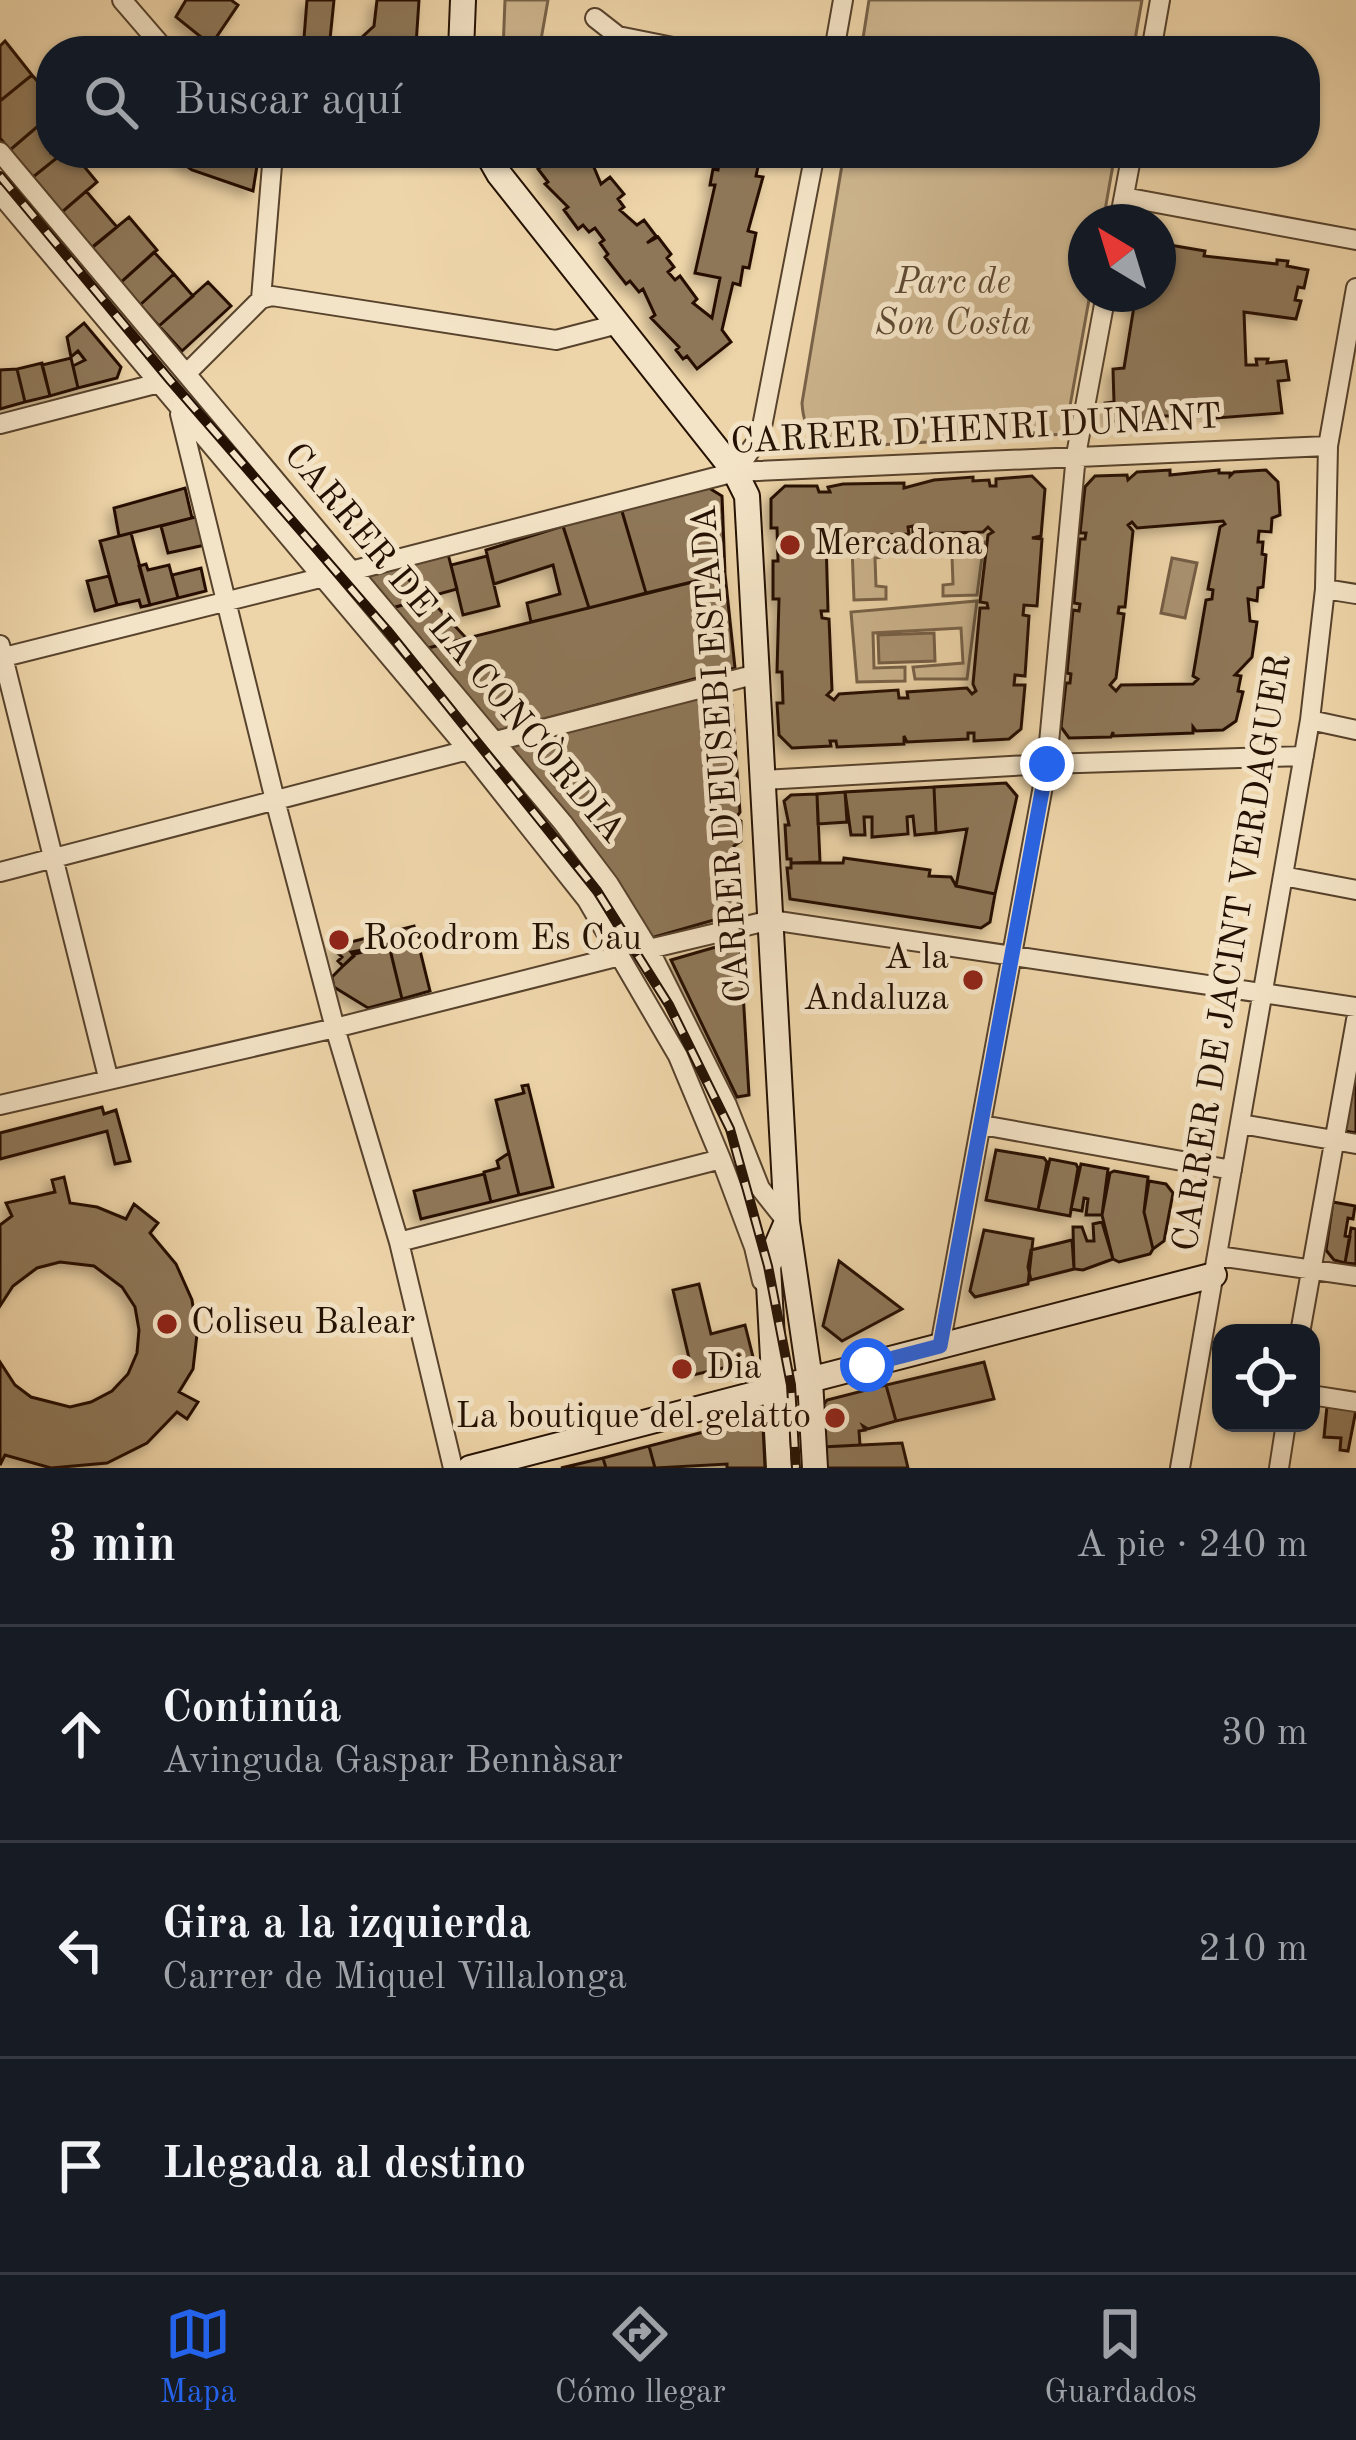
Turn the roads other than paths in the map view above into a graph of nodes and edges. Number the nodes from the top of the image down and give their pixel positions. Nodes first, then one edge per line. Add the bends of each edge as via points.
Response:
1 (122, 0) edge
2 (463, 0) edge
3 (843, 0) edge
4 (1160, 0) edge
5 (595, 18) dead end
6 (153, 36) edge
7 (461, 36) edge
8 (618, 36) edge
9 (837, 36) edge
10 (1154, 36) edge
11 (0, 152) edge
12 (272, 168) edge
13 (496, 168) edge
14 (812, 168) edge
15 (1129, 168) edge
16 (1124, 197) junction
17 (2, 200) edge
18 (1123, 204) edge
19 (1356, 240) edge
20 (1356, 288) edge
21 (261, 299) junction
22 (1103, 312) edge
23 (618, 323) junction
24 (186, 374) junction
25 (159, 383) junction
26 (179, 410) junction
27 (0, 424) edge
28 (1328, 446) junction
29 (1076, 455) junction
30 (735, 472) junction
31 (351, 571) junction
32 (320, 578) junction
33 (1324, 589) junction
34 (1356, 594) edge
35 (226, 601) junction
36 (1, 654) edge
37 (757, 674) junction
38 (1310, 720) junction
39 (1356, 730) edge
40 (496, 741) junction
41 (467, 750) junction
42 (1304, 756) junction
43 (1047, 764) junction
44 (763, 780) junction
45 (275, 800) junction
46 (56, 857) junction
47 (0, 872) edge
48 (1283, 876) junction
49 (1356, 890) edge
50 (771, 920) junction
51 (649, 949) junction
52 (620, 956) junction
53 (1014, 956) junction
54 (1262, 991) junction
55 (1356, 1007) edge
56 (1356, 1020) edge
57 (335, 1028) junction
58 (109, 1077) junction
59 (0, 1105) edge
60 (982, 1124) junction
61 (1241, 1124) junction
62 (1333, 1141) junction
63 (1356, 1144) edge
64 (721, 1159) junction
65 (1232, 1170) junction
66 (787, 1222) junction
67 (399, 1242) junction
68 (1216, 1266) junction
69 (1309, 1269) junction
70 (1356, 1276) edge
71 (769, 1311) junction
72 (1301, 1324) edge
73 (940, 1346) junction
74 (810, 1380) junction
75 (774, 1389) junction
76 (1320, 1396) edge
77 (1356, 1402) edge
78 (1285, 1432) edge
79 (453, 1468) edge
80 (470, 1468) edge
81 (779, 1468) edge
82 (815, 1468) edge
83 (1180, 1468) edge
84 (1279, 1468) edge

1 - 6 street
2 - 7 main road
3 - 9 street
4 - 10 street
5 - 8 street
11 - 24 street, CARRER DE LA CONCÒRDIA
12 - 21 street
13 - 23 main road, CARRER D'EUSEBI ESTADA
14 - 30 street via 760,437
15 - 16 street
16 - 18 street
16 - 19 street
17 - 25 street, CARRER DE LA CONCÒRDIA
20 - 28 street, CARRER DE JACINT VERDAGUER
21 - 23 street via 556,340
21 - 24 street
22 - 29 street
23 - 30 main road, CARRER D'EUSEBI ESTADA
24 - 31 street, CARRER DE LA CONCÒRDIA
25 - 26 street, CARRER DE LA CONCÒRDIA
25 - 27 street
26 - 32 street, CARRER DE LA CONCÒRDIA
26 - 35 street
28 - 29 street, CARRER D'HENRI DUNANT
28 - 33 street, CARRER DE JACINT VERDAGUER
29 - 30 street, CARRER D'HENRI DUNANT
29 - 43 street
30 - 31 street, CARRER D'HENRI DUNANT
30 - 37 main road, CARRER D'EUSEBI ESTADA via 747,496
31 - 40 street, CARRER DE LA CONCÒRDIA
32 - 35 street
32 - 41 street, CARRER DE LA CONCÒRDIA
33 - 34 street
33 - 38 street, CARRER DE JACINT VERDAGUER
35 - 36 street
35 - 45 street
36 - 46 street
37 - 40 street
37 - 44 main road, CARRER D'EUSEBI ESTADA
38 - 39 street
38 - 42 street, CARRER DE JACINT VERDAGUER
40 - 51 street, CARRER DE LA CONCÒRDIA via 575,838
41 - 45 street
41 - 52 street, CARRER DE LA CONCÒRDIA via 562,866
42 - 43 street
42 - 48 street, CARRER DE JACINT VERDAGUER
43 - 44 street
43 - 53 street
44 - 50 main road, CARRER D'EUSEBI ESTADA
45 - 46 street
45 - 57 street
46 - 47 street
46 - 58 street
48 - 49 street
48 - 54 street, CARRER DE JACINT VERDAGUER
50 - 51 street
50 - 53 street
50 - 66 main road, CARRER D'EUSEBI ESTADA
51 - 66 street, CARRER DE LA CONCÒRDIA via 760,1188
52 - 57 street
52 - 64 street, CARRER DE LA CONCÒRDIA via 678,1056
53 - 54 street
53 - 60 street
54 - 55 street
54 - 61 street, CARRER DE JACINT VERDAGUER
56 - 62 street
57 - 58 street
57 - 67 street
58 - 59 street
60 - 65 street
60 - 73 street
61 - 62 street
61 - 65 street, CARRER DE JACINT VERDAGUER
62 - 63 street
62 - 69 street
64 - 67 street
64 - 71 street, CARRER D'EUSEBI ESTADA
65 - 68 street, CARRER DE JACINT VERDAGUER
66 - 71 main road, CARRER D'EUSEBI ESTADA via 768,1266
66 - 74 main road, CARRER D'EUSEBI ESTADA
67 - 79 street
68 - 69 street
68 - 73 main road
68 - 83 street, CARRER DE JACINT VERDAGUER
69 - 70 street
69 - 72 street
71 - 75 main road, CARRER D'EUSEBI ESTADA
73 - 74 main road
74 - 75 main road
74 - 82 main road, CARRER D'EUSEBI ESTADA
75 - 80 main road
75 - 81 main road, CARRER D'EUSEBI ESTADA
76 - 77 street
78 - 84 street

